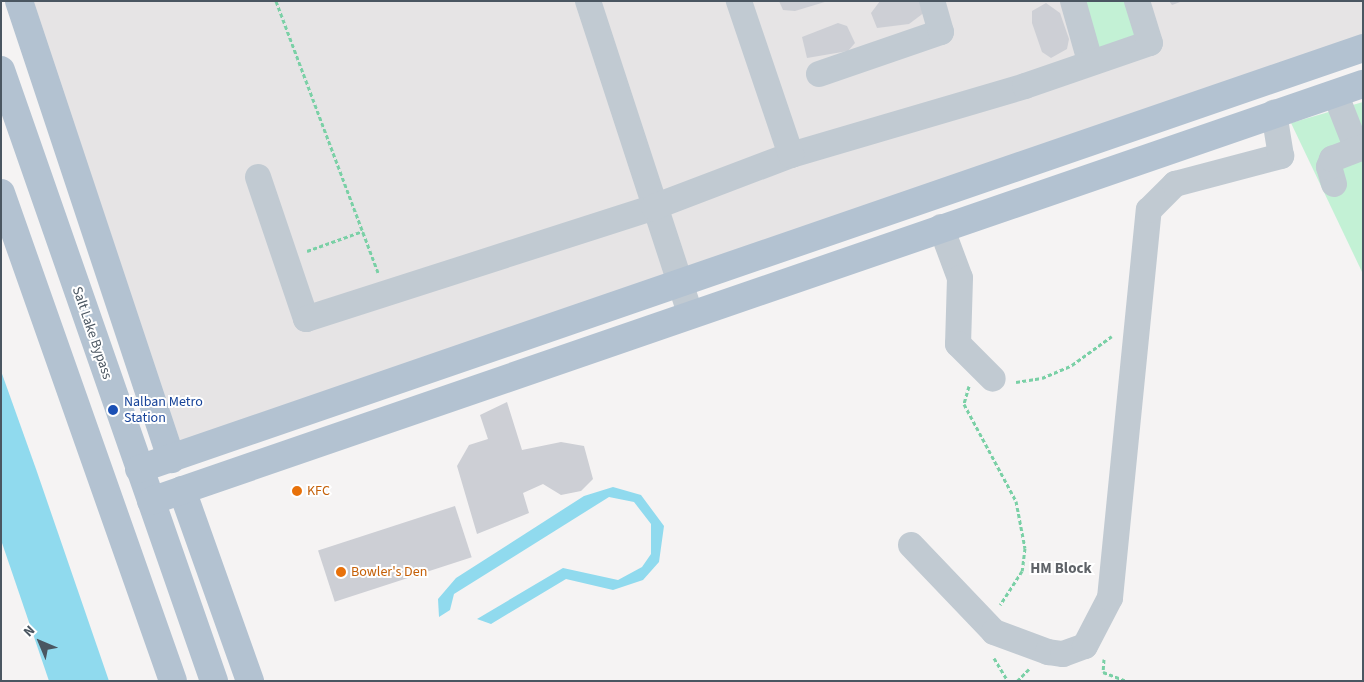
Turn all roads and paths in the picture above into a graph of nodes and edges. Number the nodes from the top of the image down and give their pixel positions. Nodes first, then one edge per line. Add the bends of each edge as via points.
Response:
1 (19, 1) edge
2 (276, 1) edge
3 (588, 1) edge
4 (739, 1) edge
5 (932, 1) edge
6 (1073, 1) edge
7 (1137, 1) edge
8 (1353, 52) edge
9 (1090, 61) junction
10 (1, 70) edge
11 (819, 74) dead end
12 (1351, 88) edge
13 (1274, 113) junction
14 (1360, 148) edge
15 (791, 155) junction
16 (38, 175) junction
17 (258, 178) dead end
18 (1334, 184) dead end
19 (1, 194) edge
20 (85, 205) junction
21 (654, 207) junction
22 (941, 227) junction
23 (363, 231) junction
24 (285, 258) junction
25 (679, 282) junction
26 (384, 292) junction
27 (690, 313) junction
28 (1116, 334) dead end
29 (984, 371) junction
30 (172, 459) junction
31 (139, 469) junction
32 (182, 490) junction
33 (151, 501) junction
34 (911, 545) dead end
35 (994, 632) junction
36 (173, 681) edge
37 (214, 681) edge
38 (250, 681) edge
39 (1008, 681) edge

1 - 20 main road
2 - 23 path
3 - 21 street
4 - 15 street
5 - 11 street via 941,32
6 - 9 street
7 - 9 street via 1150,43
8 - 12 main road
8 - 25 main road
9 - 15 street via 1025,86
10 - 16 main road, Salt Lake Bypass
12 - 13 main road
12 - 14 street
13 - 22 main road
13 - 35 street via 1281,156 1175,184 1149,210 1110,598 1103,615 1084,646 1063,654
14 - 18 street via 1332,159 1329,167
15 - 21 street
16 - 20 main road
16 - 31 main road, Salt Lake Bypass
17 - 24 street
19 - 36 main road
20 - 30 main road
21 - 25 street
21 - 26 street
22 - 27 main road
22 - 29 street via 960,278 958,344
23 - 24 path
23 - 26 path
24 - 26 street via 306,319
25 - 27 street
25 - 30 main road
27 - 32 main road
28 - 29 path via 1072,365 1042,378 1012,383
29 - 35 path via 964,404 1016,501 1025,548 1022,571 1000,601
30 - 31 main road
30 - 32 street
31 - 33 main road, Salt Lake Bypass
32 - 33 main road
32 - 38 main road
33 - 37 main road, Salt Lake Bypass
34 - 35 street
35 - 39 path via 994,657

